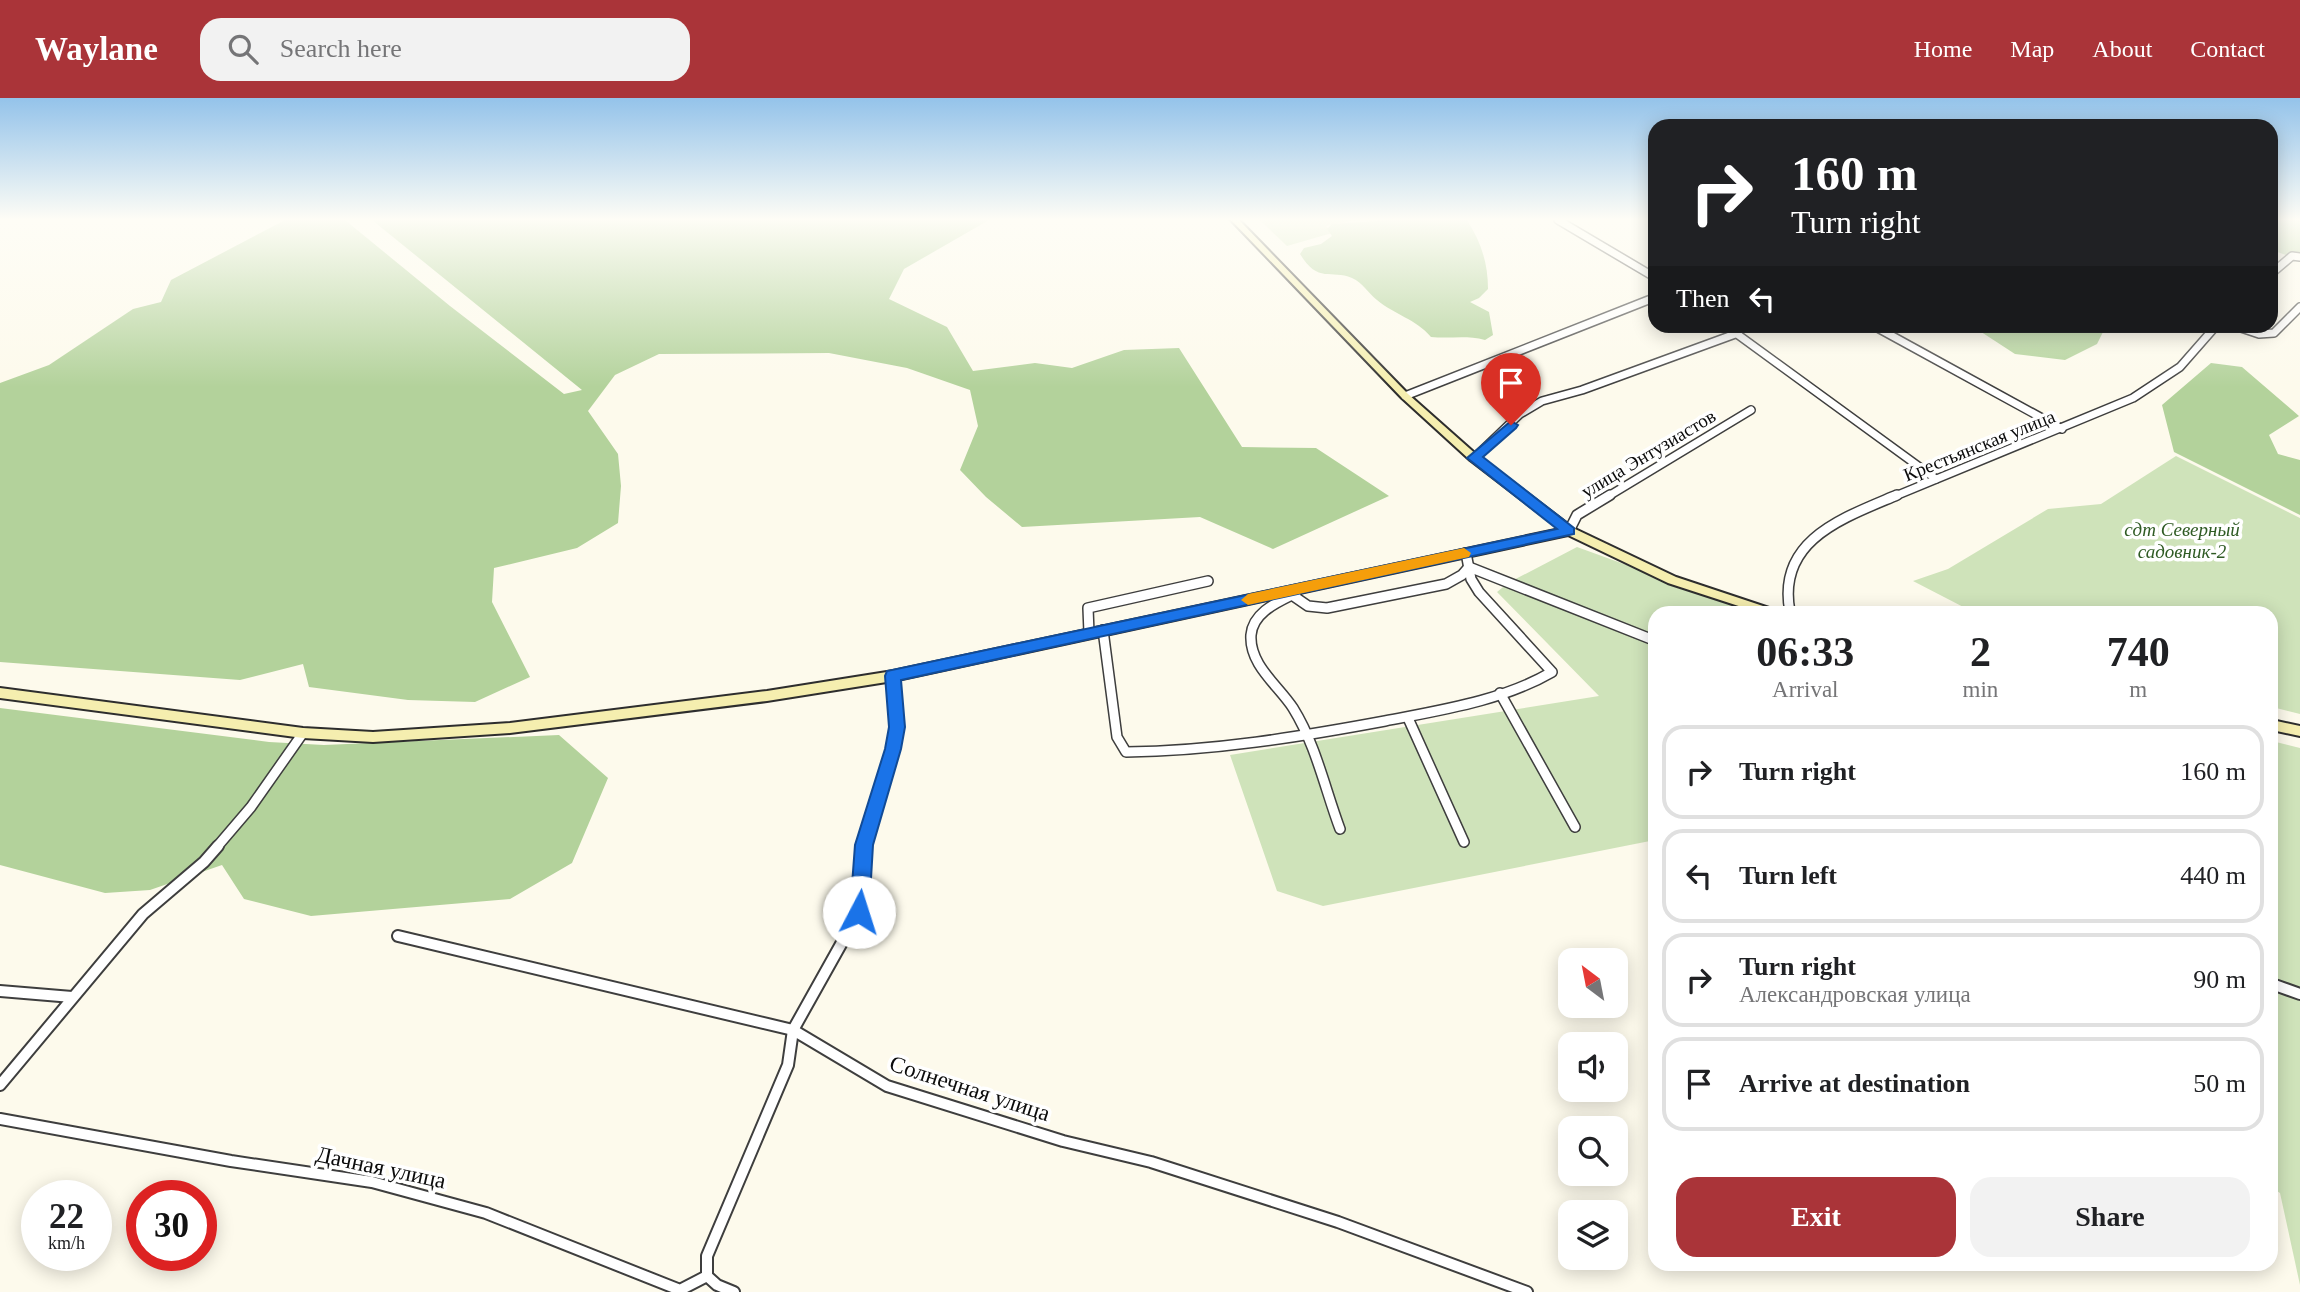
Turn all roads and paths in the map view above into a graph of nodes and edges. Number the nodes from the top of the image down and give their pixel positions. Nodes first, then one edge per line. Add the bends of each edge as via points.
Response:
1 (1289, 276) edge
2 (1648, 299) edge
3 (2300, 307) edge
4 (2278, 328) edge
5 (1738, 333) joint
6 (1887, 333) edge
7 (2210, 333) edge
8 (1405, 396) junction
9 (1751, 410) dead end
10 (2062, 429) junction
11 (1474, 458) junction
12 (1936, 480) junction
13 (1569, 531) junction
14 (1466, 553) junction
15 (1469, 567) junction
16 (1208, 581) dead end
17 (1310, 586) junction
18 (1292, 595) junction
19 (1750, 606) edge
20 (1789, 606) edge
21 (1103, 630) junction
22 (1089, 633) junction
23 (1648, 638) edge
24 (893, 676) junction
25 (0, 693) edge
26 (1500, 694) junction
27 (1408, 718) junction
28 (2278, 726) edge
29 (2300, 731) edge
30 (303, 733) junction
31 (1306, 733) junction
32 (1575, 827) dead end
33 (1340, 829) dead end
34 (1464, 842) dead end
35 (398, 936) dead end
36 (2278, 986) edge
37 (0, 991) edge
38 (2300, 993) edge
39 (72, 997) junction
40 (793, 1030) junction
41 (0, 1085) edge
42 (0, 1119) edge
43 (712, 1284) edge
44 (734, 1292) edge
45 (1527, 1292) edge

1 - 8 street
2 - 8 street
3 - 4 street
5 - 11 street via 1542,401 1520,414
5 - 12 street
6 - 10 street
7 - 10 street, Крестьянская улица via 2180,367 2157,383
8 - 11 street
9 - 13 street, улица Энтузиастов via 1577,515
10 - 12 street, Крестьянская улица
11 - 13 street
12 - 20 street, Крестьянская улица via 1819,531 1793,566 1786,591
13 - 14 street
13 - 19 street via 1672,580
14 - 15 street
14 - 17 street
15 - 18 street via 1446,584 1327,608 1303,606
15 - 23 street
15 - 26 street via 1479,592 1552,671 1548,677
16 - 22 street via 1088,608
17 - 18 street
17 - 21 street
18 - 31 street via 1267,609 1250,637 1259,663
21 - 22 street
21 - 31 street via 1117,737 1126,752
22 - 24 street
24 - 30 street via 510,728 373,737
24 - 40 street via 897,727 864,845 859,912
25 - 30 street
26 - 27 street
26 - 32 street
27 - 31 street
27 - 34 street
28 - 29 street
30 - 39 street via 251,807 204,862 143,914
31 - 33 street
35 - 40 street, Солнечная улица
36 - 38 street
37 - 39 street
39 - 41 street
40 - 43 street via 788,1065 707,1256
40 - 45 street, Солнечная улица via 887,1086 1338,1222
42 - 43 street, Дачная улица via 372,1182 486,1213 680,1290
43 - 44 street

